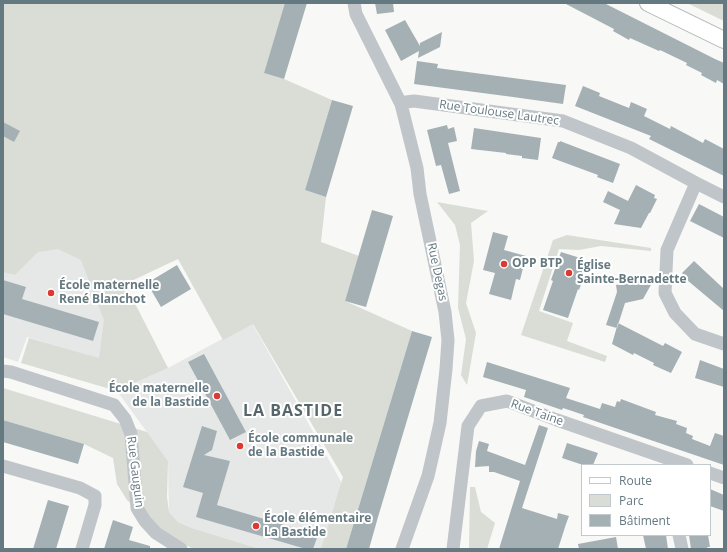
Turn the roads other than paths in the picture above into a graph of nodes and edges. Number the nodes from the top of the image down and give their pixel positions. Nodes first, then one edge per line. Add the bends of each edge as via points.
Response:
1 (354, 3) edge
2 (648, 3) edge
3 (724, 40) edge
4 (401, 104) junction
5 (696, 183) junction
6 (724, 197) edge
7 (724, 344) edge
8 (3, 371) edge
9 (664, 461) edge
10 (680, 464) edge
11 (3, 466) edge
12 (711, 473) edge
13 (724, 478) edge
14 (679, 536) edge
15 (82, 549) edge
16 (181, 549) edge
17 (402, 549) edge
18 (453, 549) edge
19 (682, 549) edge

1 - 4 street, Rue Degas via 356,14
2 - 3 main road
4 - 5 street, Rue Toulouse Lautrec via 414,102 563,121 631,148
4 - 17 street, Rue Degas via 418,168 420,194 445,312 448,340 438,431 428,476
5 - 6 street, Rue Toulouse Lautrec
5 - 7 street via 667,250 666,293 675,313 695,334
8 - 16 street, Rue Gauguin via 114,405 126,419 131,434 137,508 156,533
9 - 10 street, Rue Taine
9 - 18 street, Rue Taine via 507,402 481,406 468,426
11 - 15 street via 80,488 95,496 95,505
12 - 13 street
14 - 19 street

